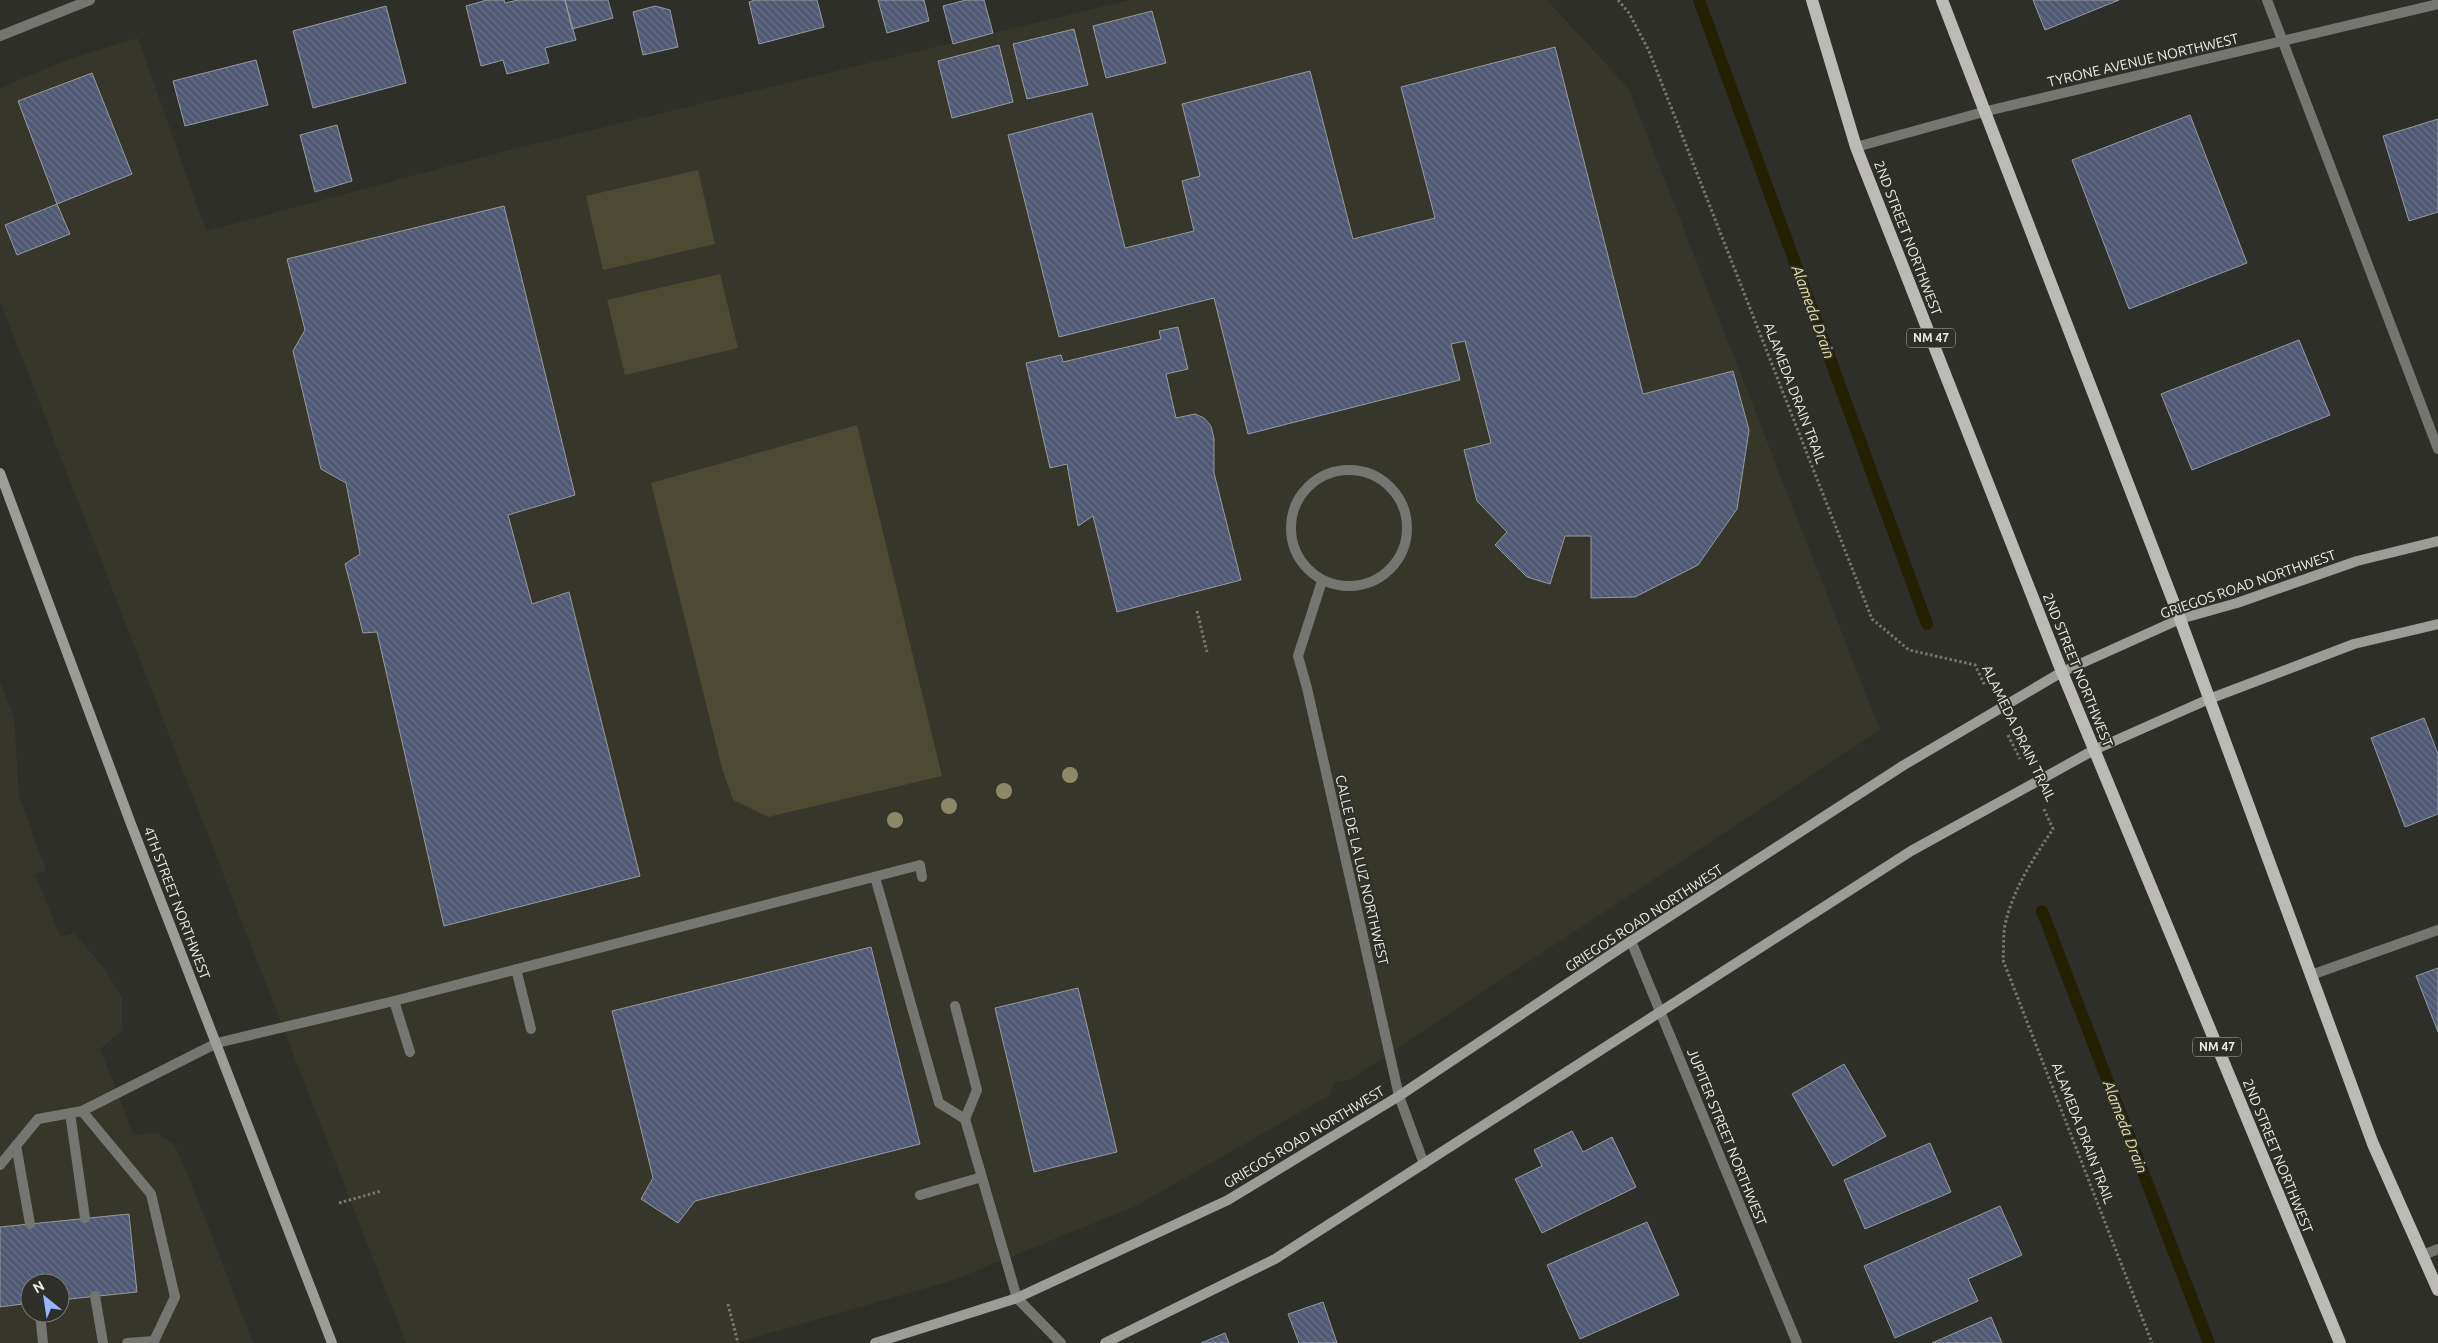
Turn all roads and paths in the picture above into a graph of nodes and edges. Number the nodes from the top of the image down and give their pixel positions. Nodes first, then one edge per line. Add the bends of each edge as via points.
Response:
1 (90, 0) edge
2 (1618, 0) edge
3 (1812, 0) edge
4 (1942, 0) edge
5 (2267, 0) edge
6 (2438, 4) edge
7 (0, 36) edge
8 (2283, 40) junction
9 (1987, 111) junction
10 (1856, 147) junction
11 (2438, 449) edge
12 (0, 473) edge
13 (2438, 541) edge
14 (1322, 582) junction
15 (1197, 611) dead end
16 (2180, 619) junction
17 (2438, 624) edge
18 (1207, 652) dead end
19 (2062, 672) junction
20 (2209, 699) junction
21 (1996, 710) junction
22 (2094, 750) junction
23 (2032, 785) junction
24 (876, 877) junction
25 (922, 877) dead end
26 (2438, 930) edge
27 (1631, 941) junction
28 (516, 969) junction
29 (2311, 975) junction
30 (394, 1001) junction
31 (955, 1006) dead end
32 (1662, 1013) junction
33 (531, 1029) dead end
34 (217, 1043) junction
35 (410, 1052) dead end
36 (1399, 1096) junction
37 (82, 1110) junction
38 (70, 1113) junction
39 (965, 1119) junction
40 (16, 1145) junction
41 (1424, 1164) junction
42 (0, 1165) edge
43 (982, 1177) junction
44 (380, 1191) dead end
45 (920, 1195) dead end
46 (339, 1203) dead end
47 (85, 1218) dead end
48 (30, 1224) dead end
49 (2438, 1249) edge
50 (2423, 1255) junction
51 (2438, 1290) edge
52 (95, 1296) dead end
53 (1017, 1298) junction
54 (728, 1304) dead end
55 (41, 1323) edge
56 (43, 1343) edge
57 (103, 1343) edge
58 (128, 1343) edge
59 (332, 1343) edge
60 (738, 1343) edge
61 (875, 1343) edge
62 (1061, 1343) edge
63 (1105, 1343) edge
64 (1797, 1343) edge
65 (2152, 1343) edge
66 (2340, 1343) edge

1 - 7 street
2 - 21 path, ALAMEDA DRAIN TRAIL via 1629,13 1649,51 1872,619 1909,650 1975,665
3 - 10 main road, 2ND STREET NORTHWEST / NM 47
4 - 9 main road
5 - 8 street
6 - 8 street, TYRONE AVENUE NORTHWEST
8 - 9 street, TYRONE AVENUE NORTHWEST
8 - 11 street
9 - 10 street, TYRONE AVENUE NORTHWEST
9 - 16 main road
10 - 19 main road, 2ND STREET NORTHWEST / NM 47
12 - 34 main road, 4TH STREET NORTHWEST
13 - 16 main road, GRIEGOS ROAD NORTHWEST via 2356,561 2237,603
14 - 14 street via 1345,588 1364,586 1390,571 1405,547 1408,520 1398,496 1381,478 1357,470 1336,471 1322,476 1305,489 1294,507 1290,530 1297,557
14 - 36 street, CALLE DE LA LUZ NORTHWEST via 1298,656
15 - 18 path
16 - 19 main road, GRIEGOS ROAD NORTHWEST
16 - 20 main road
17 - 20 main road via 2354,644
19 - 21 main road, GRIEGOS ROAD NORTHWEST
19 - 22 main road, 2ND STREET NORTHWEST / NM 47
20 - 22 main road
20 - 29 main road
21 - 23 path, ALAMEDA DRAIN TRAIL
21 - 27 main road, GRIEGOS ROAD NORTHWEST via 1904,765
22 - 23 main road
22 - 66 main road, 2ND STREET NORTHWEST / NM 47
23 - 32 main road via 1910,852
23 - 65 path, ALAMEDA DRAIN TRAIL via 2054,829 2030,862 2015,895 2005,926 2003,960
24 - 25 street via 920,865
24 - 28 street
24 - 39 street via 939,1104
26 - 29 street
27 - 32 street, JUPITER STREET NORTHWEST
27 - 36 main road, GRIEGOS ROAD NORTHWEST
28 - 30 street
28 - 33 street
29 - 50 main road via 2372,1144
30 - 34 street
30 - 35 street
31 - 39 street via 977,1090
32 - 41 main road
32 - 64 street, JUPITER STREET NORTHWEST
34 - 37 street
34 - 59 main road, 4TH STREET NORTHWEST
36 - 41 street, CALLE DE LA LUZ NORTHWEST
36 - 53 main road, GRIEGOS ROAD NORTHWEST via 1228,1200
37 - 38 street
37 - 58 street via 152,1194 175,1297 154,1341
38 - 40 street via 38,1119
38 - 47 street
39 - 43 street
40 - 42 street
40 - 48 street
41 - 63 main road via 1275,1259
43 - 45 street
43 - 53 street
44 - 46 path
49 - 50 street
50 - 51 main road
52 - 57 street
53 - 61 main road, GRIEGOS ROAD NORTHWEST
53 - 62 street
54 - 60 path
55 - 56 street

